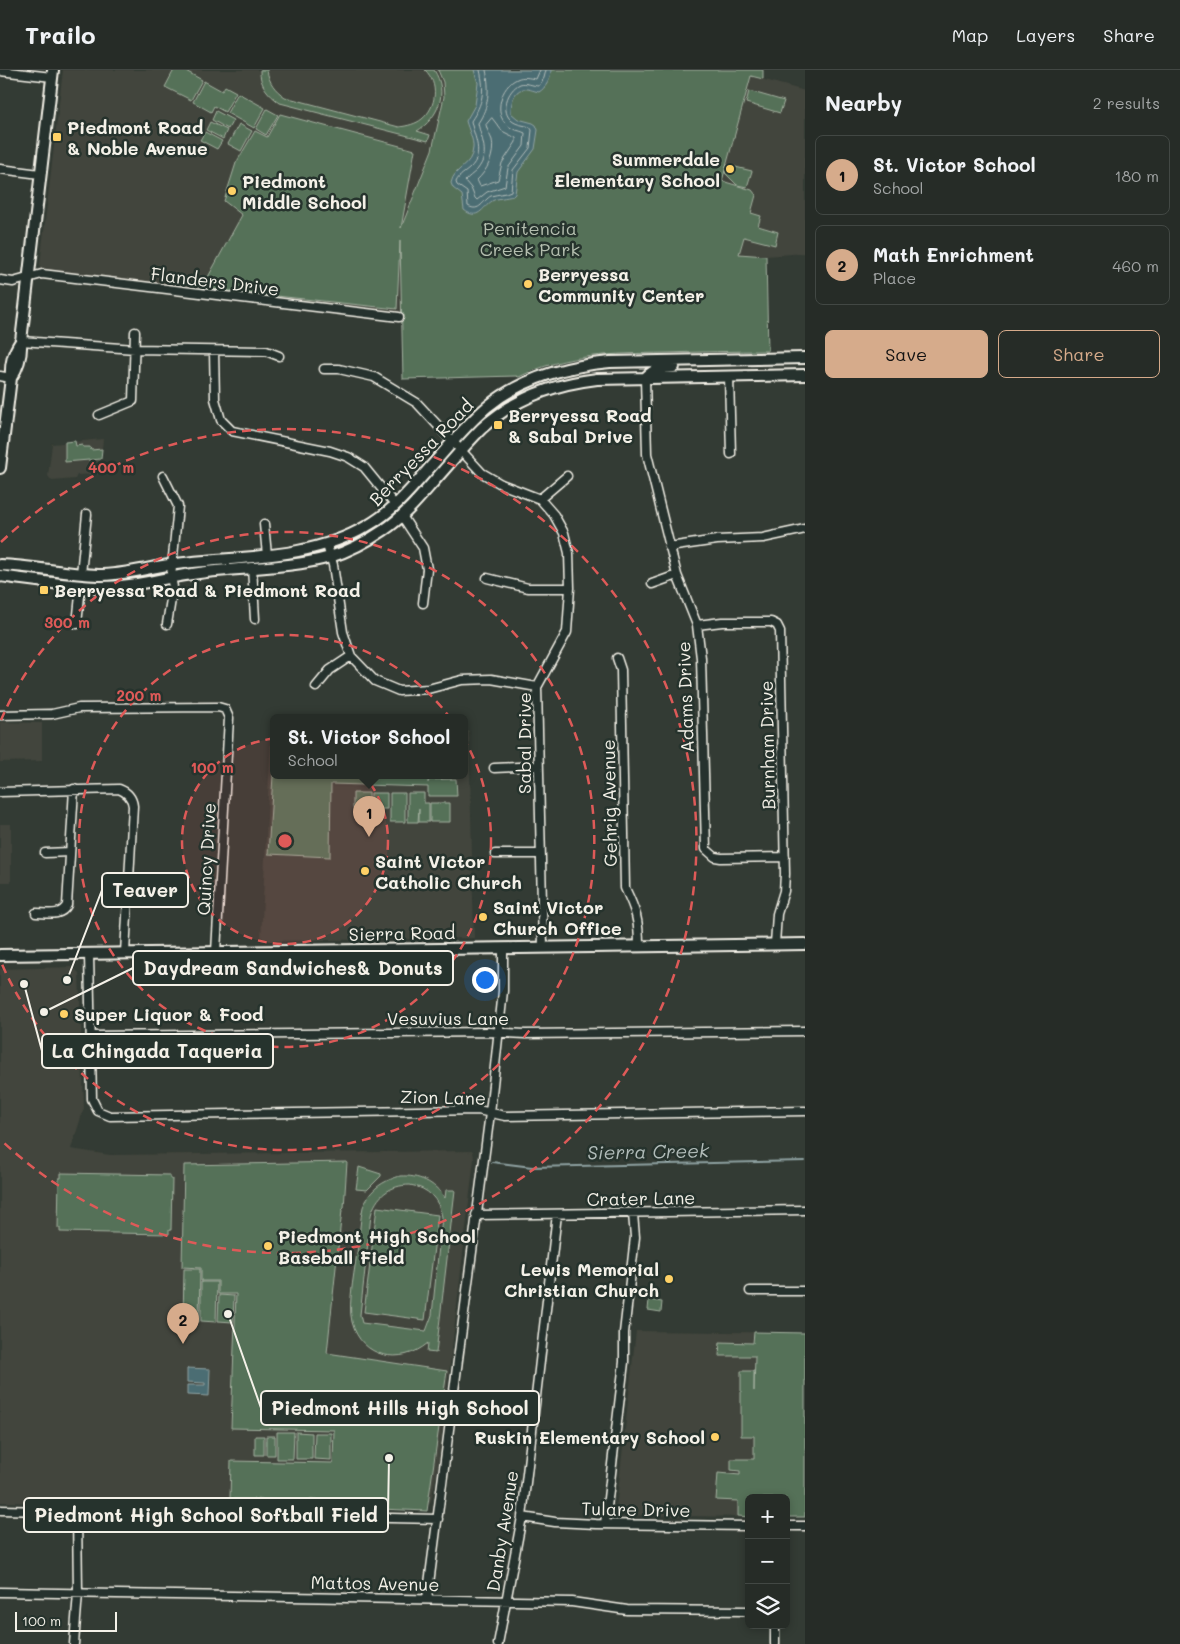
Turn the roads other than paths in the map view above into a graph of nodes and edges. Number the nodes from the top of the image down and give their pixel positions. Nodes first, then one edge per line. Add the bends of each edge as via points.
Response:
1 (0, 71) edge
2 (52, 74) edge
3 (0, 169) edge
4 (40, 174) junction
5 (28, 278) junction
6 (0, 280) edge
7 (399, 317) dead end
8 (135, 332) dead end
9 (21, 341) junction
10 (135, 349) junction
11 (214, 351) junction
12 (279, 356) dead end
13 (805, 358) edge
14 (716, 360) junction
15 (643, 361) junction
16 (324, 369) dead end
17 (805, 375) edge
18 (0, 376) edge
19 (729, 376) junction
20 (12, 378) junction
21 (608, 378) junction
22 (645, 378) junction
23 (99, 415) dead end
24 (453, 441) junction
25 (462, 450) junction
26 (731, 454) dead end
27 (0, 468) edge
28 (163, 476) dead end
29 (567, 476) dead end
30 (540, 499) junction
31 (395, 505) junction
32 (87, 514) dead end
33 (402, 516) junction
34 (264, 524) dead end
35 (805, 529) edge
36 (327, 544) junction
37 (669, 547) junction
38 (267, 555) junction
39 (330, 557) junction
40 (172, 564) junction
41 (0, 565) edge
42 (252, 567) junction
43 (81, 574) junction
44 (677, 575) junction
45 (0, 576) edge
46 (171, 577) junction
47 (487, 578) dead end
48 (652, 584) dead end
49 (81, 586) junction
50 (570, 588) junction
51 (423, 603) dead end
52 (255, 619) dead end
53 (77, 624) dead end
54 (168, 624) dead end
55 (697, 625) junction
56 (351, 656) junction
57 (617, 658) dead end
58 (316, 686) dead end
59 (537, 687) junction
60 (0, 715) edge
61 (538, 766) junction
62 (494, 768) dead end
63 (74, 789) junction
64 (0, 792) edge
65 (70, 852) junction
66 (45, 853) dead end
67 (495, 854) dead end
68 (540, 854) junction
69 (785, 857) junction
70 (36, 913) dead end
71 (775, 944) junction
72 (805, 944) edge
73 (639, 946) junction
74 (543, 947) junction
75 (503, 948) junction
76 (216, 952) junction
77 (125, 953) junction
78 (89, 954) junction
79 (0, 956) edge
80 (805, 1031) edge
81 (498, 1032) junction
82 (91, 1036) junction
83 (805, 1112) edge
84 (490, 1113) junction
85 (805, 1210) edge
86 (557, 1214) junction
87 (633, 1214) junction
88 (476, 1215) junction
89 (750, 1291) dead end
90 (805, 1292) edge
91 (0, 1510) edge
92 (77, 1512) junction
93 (522, 1518) junction
94 (438, 1519) junction
95 (606, 1524) junction
96 (745, 1526) edge
97 (790, 1526) edge
98 (805, 1526) edge
99 (0, 1592) edge
100 (78, 1593) junction
101 (427, 1599) junction
102 (506, 1600) junction
103 (745, 1611) edge
104 (775, 1629) edge
105 (74, 1644) edge
106 (498, 1644) edge
107 (775, 1644) edge

1 - 2 street
2 - 4 main road
3 - 4 street
4 - 5 main road
5 - 6 street, Flanders Drive via 13,282
5 - 7 street, Flanders Drive via 42,274
5 - 9 main road
8 - 10 street
9 - 10 street
9 - 20 main road via 22,352
10 - 11 street
10 - 23 street via 133,401
11 - 12 street via 266,351
11 - 31 street via 215,399 221,420 232,432 348,457 364,467
13 - 14 main road, Berryessa Road
14 - 15 main road, Berryessa Road
14 - 22 main road via 693,366 662,367
15 - 21 main road via 636,370
15 - 24 main road, Berryessa Road via 586,364 540,376 488,406
16 - 24 street, Sabal Drive via 374,377 417,403
17 - 19 main road, Berryessa Road
18 - 20 street
19 - 22 main road, Berryessa Road
19 - 26 street
20 - 27 main road
21 - 22 main road, Berryessa Road
21 - 25 main road, Berryessa Road via 574,382 525,399 495,417
22 - 37 street, Adams Drive via 647,454
24 - 25 street, Sabal Drive
24 - 31 main road, Berryessa Road
25 - 30 street, Sabal Drive via 482,473
25 - 33 main road, Berryessa Road
28 - 40 street via 178,506
29 - 30 street
30 - 50 street, Sabal Drive via 554,514 564,533 569,553
31 - 36 main road, Berryessa Road via 365,528
32 - 43 street
33 - 39 main road, Berryessa Road via 357,546
33 - 51 street via 423,548 427,569
34 - 38 street
35 - 37 street via 764,538
36 - 38 main road, Berryessa Road
36 - 39 street
37 - 44 street, Adams Drive
38 - 40 main road, Berryessa Road
39 - 42 main road, Berryessa Road
39 - 56 street via 343,632
40 - 43 main road, Berryessa Road via 118,575
40 - 46 street
41 - 43 main road, Berryessa Road
42 - 46 main road, Berryessa Road
42 - 52 street
44 - 48 street
44 - 55 street, Adams Drive
45 - 49 main road, Berryessa Road
46 - 49 main road, Berryessa Road via 118,586
46 - 54 street
47 - 50 street via 528,588
49 - 53 street
50 - 59 street, Sabal Drive via 566,632
55 - 69 street, Adams Drive via 701,658 706,849 709,854 721,858
55 - 69 street, Burnham Drive via 771,622 780,631
56 - 58 street via 330,670
56 - 59 street via 375,681 400,691 428,689 462,680 491,679
57 - 73 street, Gehrig Avenue via 621,670 626,888 639,923
59 - 61 street, Sabal Drive
60 - 76 street, Quincy Drive via 52,714 79,708 224,709 229,718
61 - 62 street
61 - 68 street, Sabal Drive
63 - 64 street
63 - 65 street
63 - 77 street via 119,789 128,794 132,802
65 - 66 street
65 - 70 street via 64,911
67 - 68 street
68 - 74 street, Sabal Drive
69 - 71 street, Burnham Drive via 784,892 777,914
71 - 72 main road, Sierra Road
71 - 73 main road, Sierra Road
73 - 74 main road, Sierra Road
74 - 75 main road, Sierra Road
75 - 76 main road, Sierra Road
75 - 81 street via 503,991
76 - 77 main road, Sierra Road
77 - 78 main road, Sierra Road
78 - 79 main road, Sierra Road
78 - 82 street
80 - 81 street, Vesuvius Lane
81 - 82 street, Vesuvius Lane
81 - 84 street
82 - 84 street, Zion Lane via 92,1099 98,1111 110,1116 478,1110
83 - 84 street, Zion Lane via 505,1116
84 - 88 street
85 - 87 street, Crater Lane
86 - 87 street, Crater Lane
86 - 88 street, Crater Lane
86 - 93 street, Danby Avenue
87 - 95 street via 635,1238
88 - 94 street
89 - 90 street
91 - 92 street
92 - 94 street
92 - 100 street
93 - 95 street, Tulare Drive
93 - 102 street, Danby Avenue
94 - 101 street
95 - 96 street, Tulare Drive
97 - 98 street
99 - 100 street, Mattos Avenue
100 - 101 street, Mattos Avenue
100 - 105 street
101 - 102 street, Mattos Avenue
102 - 103 street, Mattos Avenue via 572,1602 626,1610
102 - 106 street, Danby Avenue
104 - 107 street

